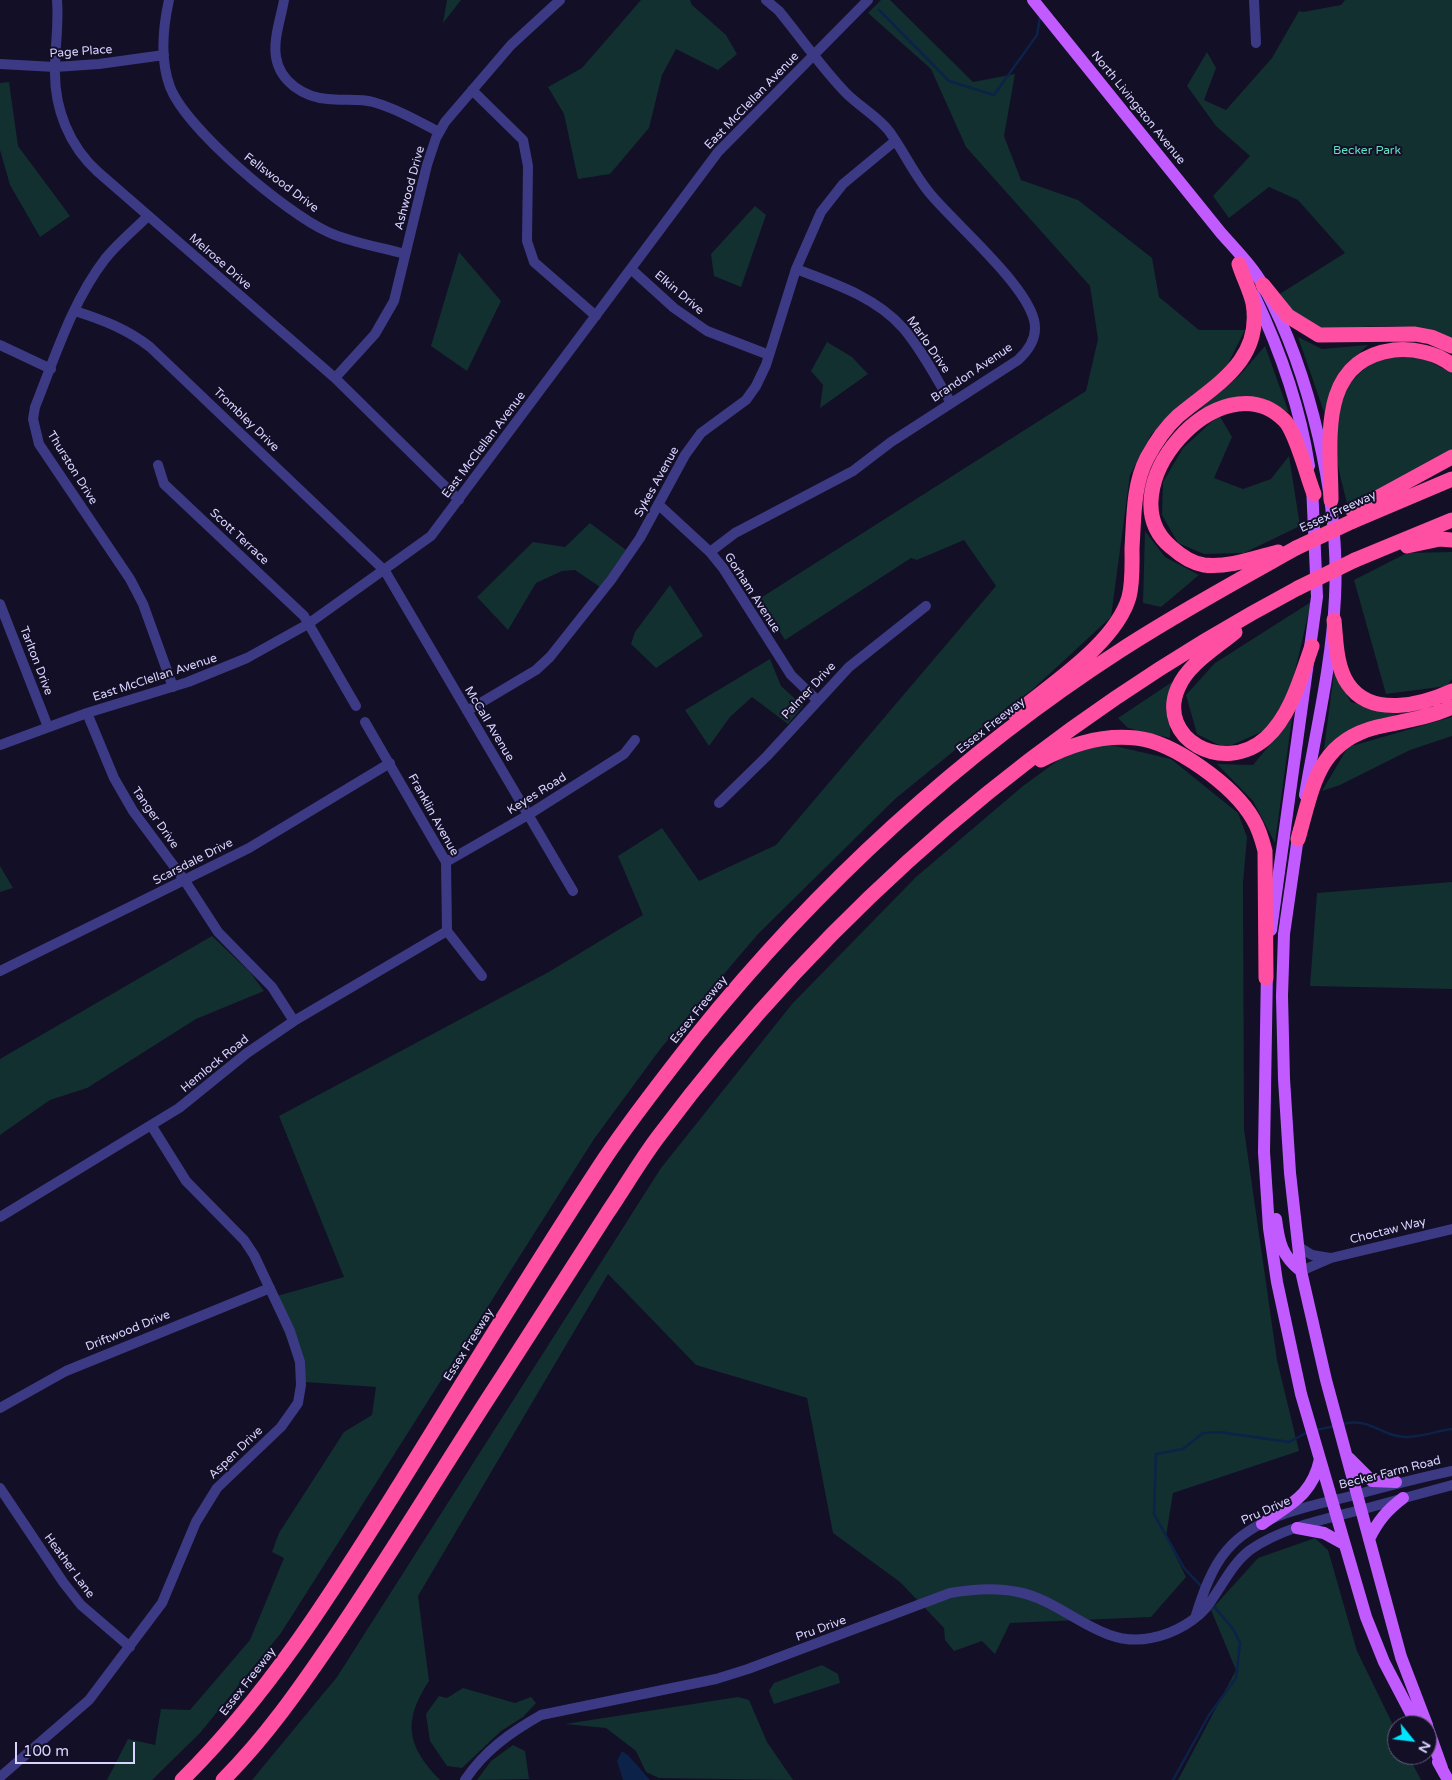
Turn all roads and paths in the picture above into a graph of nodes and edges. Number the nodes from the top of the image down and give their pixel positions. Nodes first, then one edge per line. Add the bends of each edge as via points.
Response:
1 (57, 0) edge
2 (169, 0) edge
3 (284, 0) edge
4 (560, 0) edge
5 (766, 0) edge
6 (868, 0) edge
7 (1254, 0) edge
8 (1039, 7) edge
9 (1256, 43) dead end
10 (815, 54) junction
11 (164, 55) junction
12 (0, 64) edge
13 (55, 67) junction
14 (472, 90) junction
15 (439, 132) junction
16 (895, 141) junction
17 (148, 216) junction
18 (1221, 234) junction
19 (405, 254) junction
20 (1239, 264) junction
21 (631, 269) junction
22 (796, 269) junction
23 (1263, 286) junction
24 (75, 311) junction
25 (596, 316) junction
26 (0, 345) edge
27 (1452, 346) edge
28 (769, 355) junction
29 (1452, 364) edge
30 (51, 368) junction
31 (335, 378) junction
32 (951, 403) junction
33 (1452, 457) edge
34 (158, 465) dead end
35 (1452, 479) edge
36 (1314, 494) junction
37 (459, 500) junction
38 (1330, 500) junction
39 (659, 505) junction
40 (1353, 516) junction
41 (1452, 520) edge
42 (1452, 540) edge
43 (1296, 548) junction
44 (710, 552) junction
45 (1355, 560) junction
46 (385, 571) junction
47 (1277, 600) junction
48 (0, 604) edge
49 (926, 606) dead end
50 (1334, 620) junction
51 (308, 624) junction
52 (1312, 646) junction
53 (173, 687) junction
54 (1452, 691) edge
55 (817, 700) junction
56 (356, 706) dead end
57 (1452, 707) edge
58 (467, 711) junction
59 (88, 712) junction
60 (366, 722) dead end
61 (48, 727) junction
62 (635, 740) dead end
63 (0, 745) edge
64 (390, 763) junction
65 (719, 803) dead end
66 (919, 803) junction
67 (965, 812) junction
68 (528, 815) junction
69 (1298, 839) junction
70 (446, 862) junction
71 (185, 881) junction
72 (573, 890) dead end
73 (447, 931) junction
74 (0, 971) edge
75 (482, 976) dead end
76 (1266, 978) junction
77 (294, 1021) junction
78 (1264, 1107) junction
79 (151, 1125) junction
80 (0, 1216) edge
81 (1452, 1229) edge
82 (1299, 1247) junction
83 (1331, 1258) junction
84 (1302, 1271) junction
85 (270, 1288) junction
86 (0, 1408) edge
87 (1346, 1455) junction
88 (1320, 1456) junction
89 (1452, 1471) edge
90 (1396, 1482) junction
91 (1452, 1485) edge
92 (0, 1488) edge
93 (1357, 1494) junction
94 (1403, 1498) junction
95 (1334, 1500) junction
96 (1362, 1510) junction
97 (1338, 1515) junction
98 (1262, 1524) junction
99 (1297, 1528) junction
100 (1370, 1539) junction
101 (1344, 1544) junction
102 (1211, 1590) junction
103 (130, 1648) junction
104 (1412, 1715) edge
105 (1423, 1715) edge
106 (1437, 1754) edge
107 (1437, 1759) edge
108 (1442, 1768) junction
109 (0, 1777) edge
110 (182, 1780) edge
111 (223, 1780) edge
112 (465, 1780) edge
113 (1448, 1780) edge

1 - 13 street, Melrose Drive via 59,20
2 - 11 street, Fellswood Drive via 164,21
3 - 15 street via 276,58 289,82 315,97 373,102 404,113
4 - 14 street, Ashwood Drive via 511,45
5 - 10 street, Brandon Avenue
6 - 10 street, East McClellan Avenue
7 - 9 street
8 - 18 main road, North Livingston Avenue
10 - 16 street, Brandon Avenue via 848,95 882,123
10 - 21 street, East McClellan Avenue via 718,152
11 - 13 street, Page Place
11 - 19 street, Fellswood Drive via 167,78 178,102 238,168 327,232
12 - 13 street, Page Place
13 - 17 street, Melrose Drive via 60,109 76,150
14 - 15 street, Ashwood Drive
14 - 25 street via 523,140 528,166 527,240 534,262
15 - 19 street, Ashwood Drive via 427,165
16 - 22 street, Sykes Avenue via 854,173 831,198 811,231
16 - 32 street, Brandon Avenue via 932,196 1008,277 1034,320 1034,337 1025,353
17 - 24 street, Thurston Drive via 106,259
17 - 31 street, Melrose Drive
18 - 20 main road
18 - 23 main road via 1246,260
19 - 31 street, Ashwood Drive via 394,301 387,315 375,334
20 - 36 main road via 1274,338 1289,381 1304,432
20 - 66 highway via 1253,304 1253,332 1246,354 1233,371 1171,424 1145,460 1136,496 1130,595 1115,627 1103,641 979,744
21 - 25 street, East McClellan Avenue
21 - 28 street, Elkin Drive via 674,308 707,332
22 - 28 street, Sykes Avenue
22 - 32 street, Marlo Drive via 854,293 891,316 917,347
23 - 27 highway via 1288,316 1318,335 1415,334
23 - 38 main road via 1301,377
24 - 30 street, Thurston Drive
24 - 46 street, Trombley Drive via 112,323 150,347
25 - 37 street, East McClellan Avenue
26 - 30 street
28 - 39 street, Sykes Avenue via 756,386 746,400 702,433 685,455
29 - 38 highway via 1423,352 1398,350 1372,355 1353,368 1337,393 1331,415
30 - 53 street, Thurston Drive via 33,419 39,444 130,579 143,604
31 - 37 street, Melrose Drive
32 - 44 street, Brandon Avenue via 839,480 735,533
33 - 40 highway
34 - 51 street, Scott Terrace via 164,484 304,616
35 - 40 highway, Essex Freeway
36 - 43 highway via 1286,422 1276,413 1254,404 1230,406 1192,426 1170,450 1156,475 1151,514 1166,543 1186,558 1214,565
36 - 52 main road via 1317,597
37 - 46 street, East McClellan Avenue via 432,536
38 - 50 main road
39 - 44 street, Gorham Avenue
39 - 58 street, Sykes Avenue via 612,580 550,657 536,670
40 - 43 highway, Essex Freeway, bridge
41 - 45 highway
42 - 45 highway via 1414,544
43 - 66 highway, Essex Freeway via 1120,651 996,740
44 - 55 street, Gorham Avenue via 790,675
45 - 47 highway, bridge
46 - 51 street, East McClellan Avenue
46 - 58 street, McCall Avenue
47 - 52 highway via 1205,656 1179,685 1174,700 1176,718 1186,737 1197,746 1221,755 1234,754 1257,745 1272,732 1290,705
47 - 67 highway via 1166,663 1080,721
48 - 61 street, Tarlton Drive
49 - 55 street, Palmer Drive via 849,667
50 - 54 highway via 1343,674 1348,685 1372,703 1403,706 1436,699
50 - 69 main road
51 - 53 street, East McClellan Avenue via 225,668
51 - 56 street
52 - 76 main road
53 - 59 street, East McClellan Avenue
55 - 65 street, Palmer Drive
57 - 69 highway via 1354,735 1340,743 1318,772
58 - 68 street, McCall Avenue
59 - 61 street, East McClellan Avenue
59 - 71 street, Tanger Drive via 114,778 133,811
60 - 64 street, Franklin Avenue
61 - 63 street, East McClellan Avenue
62 - 68 street, Keyes Road via 624,754
64 - 70 street, Franklin Avenue
64 - 71 street, Scarsdale Drive via 249,848
66 - 110 highway, Essex Freeway via 785,933 731,993 666,1074 608,1152 332,1593 278,1670 236,1722
67 - 76 highway via 1030,765 1075,744 1097,739 1138,738 1173,751 1223,785 1252,817 1260,831 1265,850
67 - 111 highway via 878,887 808,958 735,1039 655,1141 364,1594 289,1704
68 - 70 street, Keyes Road
68 - 72 street, McCall Avenue
69 - 82 main road via 1284,934 1282,996 1289,1164
70 - 73 street, Franklin Avenue
71 - 74 street, Scarsdale Drive
71 - 77 street, Tanger Drive via 218,932 272,987
73 - 75 street
73 - 77 street, Hemlock Road
76 - 78 main road
77 - 79 street, Hemlock Road via 247,1053 179,1108
78 - 84 main road via 1282,1250 1289,1261
78 - 88 main road via 1270,1237 1288,1336
79 - 80 street, Hemlock Road
79 - 85 street, Aspen Drive via 186,1181 244,1240
81 - 83 street, Choctaw Way
82 - 83 street, Choctaw Way via 1312,1255
82 - 84 main road
83 - 84 street, Choctaw Way
84 - 87 main road via 1311,1320
85 - 86 street, Driftwood Drive via 66,1371
85 - 103 street, Aspen Drive via 290,1330 300,1362 298,1403 281,1427 208,1500 162,1603
87 - 90 main road via 1372,1481
87 - 93 main road
88 - 95 main road
88 - 98 main road via 1311,1486
89 - 90 street, Becker Farm Road
90 - 93 street, Becker Farm Road
91 - 94 street
92 - 103 street, Heather Lane via 62,1582 81,1605
93 - 95 street, Becker Farm Road
93 - 96 main road
94 - 96 street
94 - 100 main road via 1387,1510
95 - 97 main road
95 - 98 street, Pru Drive
96 - 97 street
96 - 100 main road
97 - 99 street, Pru Drive
97 - 101 main road
98 - 102 street, Pru Drive via 1227,1550
99 - 101 main road via 1324,1534
99 - 102 street, Pru Drive via 1250,1551
100 - 105 main road via 1401,1657
101 - 104 main road via 1366,1617 1384,1662
102 - 112 street, Pru Drive via 1195,1616 1182,1626 1144,1640 1104,1634 1074,1616 1019,1592 976,1588 950,1593 716,1679 541,1715 484,1755
103 - 109 street, Aspen Drive via 85,1703
106 - 108 main road
107 - 108 main road
108 - 113 main road

